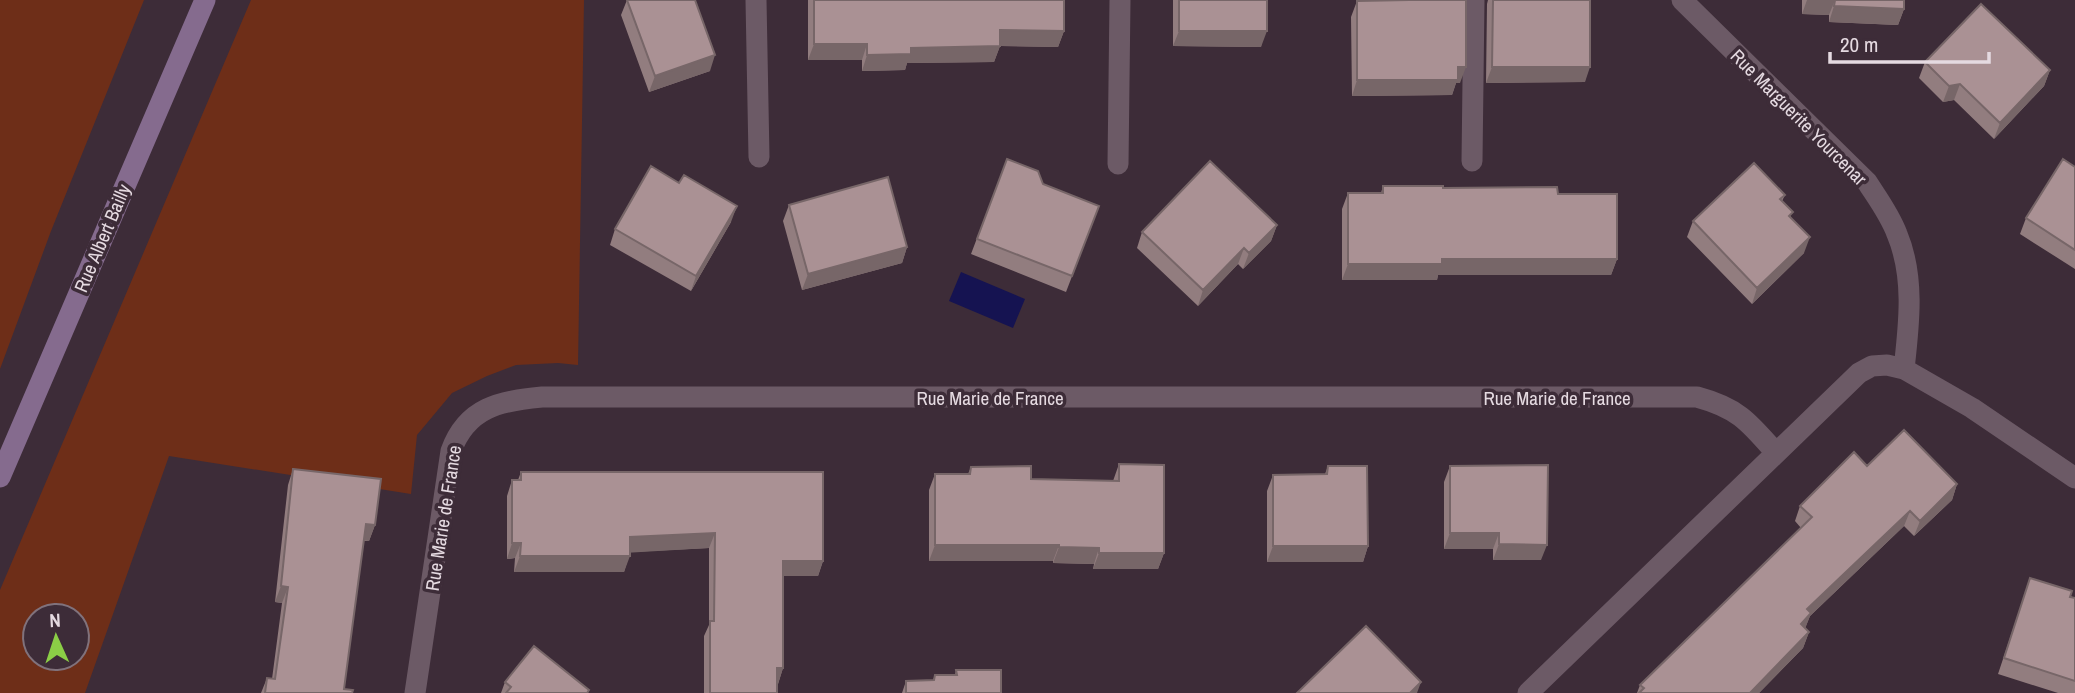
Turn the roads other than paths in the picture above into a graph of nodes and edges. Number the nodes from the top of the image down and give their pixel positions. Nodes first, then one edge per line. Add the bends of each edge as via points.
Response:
1 (205, 0) edge
2 (756, 0) edge
3 (1120, 0) edge
4 (1474, 0) edge
5 (1682, 0) edge
6 (759, 158) dead end
7 (1472, 161) dead end
8 (1118, 164) dead end
9 (1904, 369) junction
10 (1776, 453) junction
11 (0, 477) edge
12 (2075, 478) edge
13 (415, 693) edge
14 (1528, 693) edge

1 - 11 main road, Rue Albert Bailly
2 - 6 street
3 - 8 street
4 - 7 street
5 - 9 street, Rue Marguerite Yourcenar via 1867,182 1887,212 1906,269 1910,315
9 - 10 street via 1872,366 1859,373
9 - 12 street via 1972,408
10 - 13 street, Rue Marie de France via 1745,418 1720,403 1697,397 515,400 492,405 473,417 457,434 451,451
10 - 14 street

